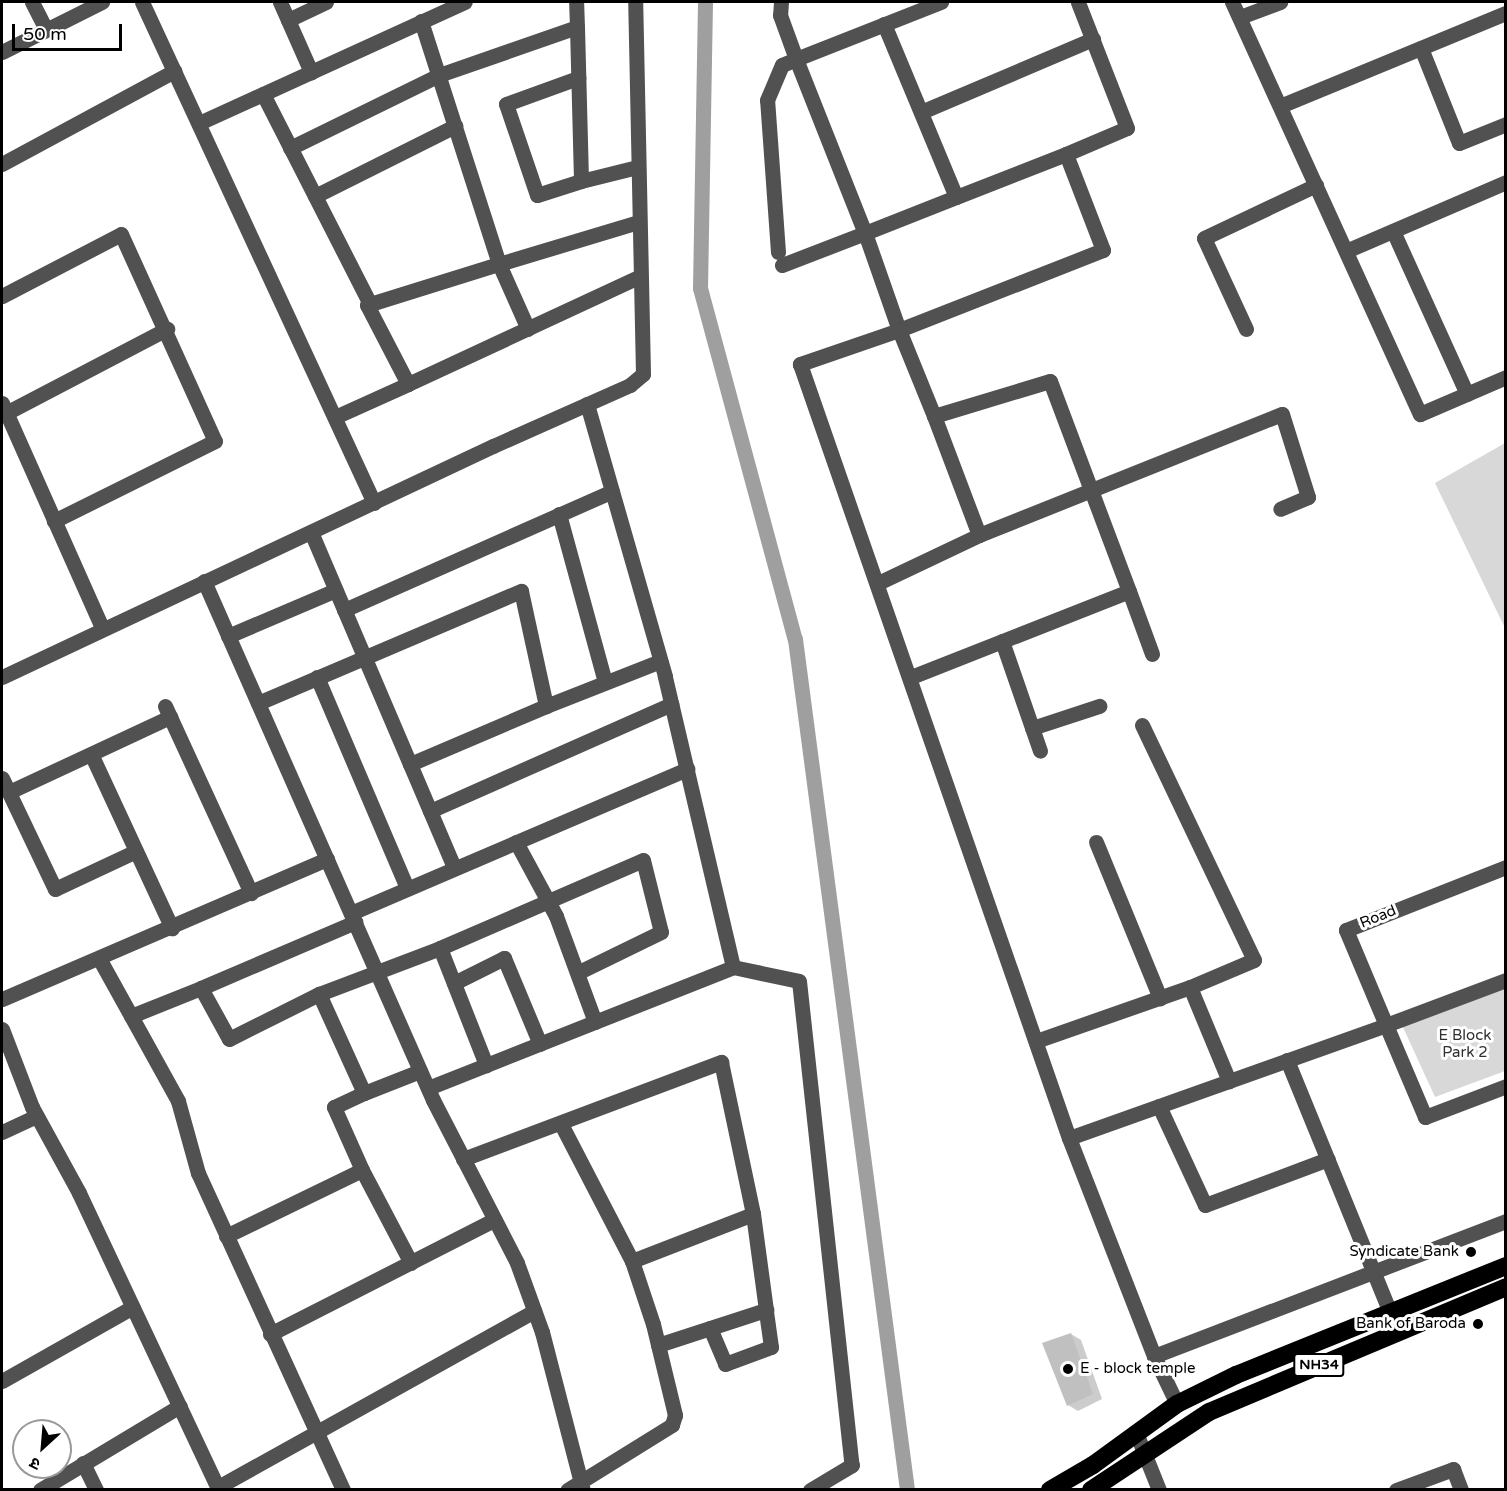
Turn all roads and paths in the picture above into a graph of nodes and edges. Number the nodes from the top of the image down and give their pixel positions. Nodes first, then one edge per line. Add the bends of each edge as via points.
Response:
1 (32, 2) edge
2 (102, 2) edge
3 (142, 2) edge
4 (280, 2) edge
5 (326, 2) edge
6 (576, 2) edge
7 (635, 2) edge
8 (781, 2) edge
9 (941, 2) edge
10 (1078, 2) edge
11 (1232, 2) edge
12 (1280, 2) edge
13 (458, 3) edge
14 (1506, 13) edge
15 (1240, 17) junction
16 (288, 20) junction
17 (422, 21) junction
18 (884, 24) junction
19 (577, 27) junction
20 (46, 30) junction
21 (1093, 39) junction
22 (1421, 48) junction
23 (2, 52) edge
24 (796, 59) junction
25 (174, 71) junction
26 (311, 72) junction
27 (439, 75) junction
28 (578, 78) junction
29 (263, 93) junction
30 (1280, 106) junction
31 (921, 112) junction
32 (199, 123) junction
33 (1506, 124) edge
34 (455, 126) junction
35 (290, 148) junction
36 (1066, 154) junction
37 (2, 164) edge
38 (637, 167) junction
39 (581, 181) junction
40 (1506, 182) edge
41 (1316, 185) junction
42 (315, 196) junction
43 (956, 197) junction
44 (638, 222) junction
45 (1393, 231) junction
46 (865, 233) junction
47 (1346, 251) junction
48 (499, 264) junction
49 (638, 277) junction
50 (2, 296) edge
51 (370, 304) junction
52 (167, 329) junction
53 (528, 329) junction
54 (1246, 329) dead end
55 (899, 330) junction
56 (1506, 376) edge
57 (408, 384) junction
58 (1467, 393) junction
59 (588, 404) junction
60 (4, 408) edge
61 (934, 416) junction
62 (335, 417) junction
63 (1090, 488) junction
64 (612, 491) junction
65 (374, 503) junction
66 (1280, 509) dead end
67 (559, 514) junction
68 (54, 521) junction
69 (311, 532) junction
70 (979, 535) junction
71 (204, 581) junction
72 (878, 583) junction
73 (336, 590) junction
74 (1130, 591) junction
75 (344, 610) junction
76 (102, 628) junction
77 (228, 636) junction
78 (1002, 641) junction
79 (1152, 654) dead end
80 (364, 657) junction
81 (660, 661) junction
82 (2, 677) edge
83 (317, 677) junction
84 (911, 677) junction
85 (605, 682) junction
86 (258, 703) junction
87 (671, 704) junction
88 (546, 706) junction
89 (1099, 706) dead end
90 (1142, 725) dead end
91 (1032, 728) junction
92 (1040, 751) dead end
93 (92, 756) junction
94 (410, 764) junction
95 (687, 769) junction
96 (2, 778) edge
97 (9, 792) junction
98 (430, 811) junction
99 (516, 842) junction
100 (1096, 842) dead end
101 (136, 850) junction
102 (327, 859) junction
103 (1506, 867) edge
104 (454, 868) junction
105 (407, 888) junction
106 (251, 893) junction
107 (547, 899) junction
108 (353, 917) junction
109 (172, 928) junction
110 (440, 948) junction
111 (100, 960) junction
112 (733, 967) junction
113 (376, 971) junction
114 (577, 973) junction
115 (1506, 980) edge
116 (454, 983) junction
117 (1190, 987) junction
118 (201, 988) junction
119 (319, 994) junction
120 (1160, 998) junction
121 (2, 999) edge
122 (131, 1016) junction
123 (595, 1022) junction
124 (1386, 1025) junction
125 (2, 1033) edge
126 (1036, 1041) junction
127 (540, 1044) junction
128 (1287, 1060) junction
129 (486, 1065) junction
130 (420, 1071) junction
131 (1229, 1081) junction
132 (1506, 1086) edge
133 (428, 1088) junction
134 (364, 1093) junction
135 (1159, 1106) junction
136 (37, 1116) junction
137 (561, 1124) junction
138 (2, 1132) edge
139 (1069, 1138) junction
140 (463, 1159) junction
141 (1329, 1159) junction
142 (362, 1170) junction
143 (753, 1214) junction
144 (494, 1220) junction
145 (1506, 1221) edge
146 (226, 1236) junction
147 (632, 1262) junction
148 (411, 1263) junction
149 (1499, 1268) edge
150 (1375, 1270) junction
151 (1504, 1292) edge
152 (133, 1307) junction
153 (766, 1310) junction
154 (534, 1311) junction
155 (1390, 1312) junction
156 (710, 1328) junction
157 (270, 1334) junction
158 (658, 1345) junction
159 (1154, 1356) junction
160 (2, 1381) edge
161 (1178, 1404) junction
162 (180, 1406) junction
163 (1190, 1425) junction
164 (317, 1432) junction
165 (1137, 1435) junction
166 (1145, 1454) junction
167 (83, 1463) junction
168 (582, 1485) edge
169 (219, 1488) edge
170 (40, 1490) edge
171 (96, 1490) edge
172 (343, 1490) edge
173 (567, 1490) edge
174 (810, 1490) edge
175 (1050, 1490) edge
176 (1091, 1490) edge
177 (1159, 1490) edge
178 (1396, 1490) edge
179 (1461, 1490) edge

1 - 20 street
2 - 20 street
3 - 25 street
4 - 16 street
5 - 16 street
6 - 19 street
7 - 38 street
8 - 24 street via 780,15
9 - 18 street
10 - 21 street
11 - 15 street
12 - 15 street
13 - 17 street
14 - 22 street
15 - 30 street
16 - 26 street
17 - 26 street
17 - 27 street
18 - 24 street
18 - 31 street
19 - 27 street
19 - 28 street
20 - 23 street
21 - 31 street
21 - 36 street via 1127,128
22 - 30 street
22 - 33 street via 1459,143
24 - 46 street
24 - 46 street via 782,65 767,100 780,259
25 - 32 street
25 - 37 street
26 - 29 street
27 - 34 street
27 - 35 street
28 - 39 street
28 - 39 street via 506,104 537,195
29 - 32 street
29 - 35 street
30 - 41 street
31 - 43 street
32 - 62 street
34 - 42 street
34 - 48 street
35 - 42 street
36 - 43 street
36 - 55 street via 1103,250
38 - 39 street
38 - 44 street
40 - 45 street
41 - 47 street
41 - 54 street via 1204,238
42 - 51 street
43 - 46 street
44 - 48 street
44 - 49 street
45 - 47 street
45 - 58 street
46 - 55 street
47 - 58 street via 1420,414
48 - 51 street
48 - 53 street
49 - 53 street
49 - 59 street via 645,344 643,374 630,385
50 - 52 street via 121,234
51 - 57 street
52 - 60 street
52 - 68 street via 215,441
53 - 57 street
55 - 61 street
55 - 72 street via 800,364
56 - 58 street
57 - 62 street
59 - 64 street
59 - 65 street
60 - 68 street
61 - 63 street via 1050,381
61 - 70 street
62 - 65 street
63 - 66 street via 1282,414 1308,497
63 - 70 street
63 - 74 street
64 - 67 street
64 - 81 street
65 - 69 street
67 - 75 street
67 - 85 street
68 - 76 street
69 - 71 street
69 - 73 street
70 - 72 street
71 - 76 street
71 - 77 street
72 - 84 street
73 - 75 street
73 - 77 street
74 - 78 street
74 - 79 street
75 - 80 street
76 - 82 street
77 - 86 street
78 - 84 street
78 - 91 street
80 - 83 street
80 - 88 street via 521,591
80 - 94 street
81 - 85 street
81 - 87 street
83 - 86 street
83 - 105 street
84 - 126 street
85 - 88 street
86 - 102 street
87 - 95 street
87 - 98 street
88 - 94 street
89 - 91 street
90 - 117 street via 1254,960
91 - 92 street
93 - 97 street
93 - 101 street
93 - 106 street via 168,712
94 - 98 street
95 - 99 street
95 - 112 street
96 - 97 street
97 - 101 street via 55,889
98 - 104 street
99 - 104 street
99 - 107 street
100 - 120 street
101 - 109 street
102 - 106 street
102 - 108 street
103 - 124 street, Road via 1346,930
104 - 105 street
105 - 108 street
106 - 109 street
107 - 110 street
107 - 114 street
107 - 114 street via 644,860 661,932
108 - 113 street
108 - 118 street
109 - 111 street
110 - 113 street
110 - 116 street
111 - 121 street
111 - 122 street
112 - 123 street
112 - 174 street via 799,981 852,1465
113 - 119 street
113 - 130 street
114 - 123 street
115 - 124 street
116 - 127 street via 504,958
116 - 129 street
117 - 120 street
117 - 131 street
118 - 119 street via 229,1038
118 - 122 street
119 - 134 street
120 - 126 street
122 - 146 street via 178,1101 198,1173
123 - 127 street
124 - 128 street
124 - 132 street, Road via 1425,1117
125 - 136 street
126 - 139 street
127 - 129 street
128 - 131 street
128 - 141 street
129 - 133 street
130 - 133 street
130 - 134 street
131 - 135 street
133 - 140 street
134 - 142 street via 334,1107
135 - 139 street
135 - 141 street via 1205,1205
136 - 138 street
136 - 152 street via 79,1192
137 - 140 street
137 - 143 street via 721,1062
137 - 147 street
139 - 159 street
140 - 144 street
141 - 150 street
142 - 146 street
142 - 148 street
143 - 147 street
143 - 153 street
144 - 148 street
144 - 154 street
145 - 150 street
146 - 157 street
147 - 158 street
148 - 157 street
149 - 151 highway
149 - 155 highway, NH34
150 - 155 street
150 - 159 street
151 - 163 highway, NH34 via 1242,1398
152 - 160 street
152 - 162 street
153 - 156 street
153 - 156 street via 771,1347 725,1364
154 - 164 street
154 - 168 street
155 - 161 highway, NH34 via 1236,1375
156 - 158 street
157 - 164 street
158 - 168 street via 675,1415 672,1425
159 - 161 street
161 - 163 highway
161 - 165 highway, NH34
162 - 167 street
162 - 169 street
163 - 166 highway, NH34
164 - 169 street
164 - 172 street
165 - 166 street
165 - 175 highway, NH34
166 - 176 highway, NH34
166 - 177 street
167 - 170 street
167 - 171 street
168 - 173 street
178 - 179 street via 1453,1469

